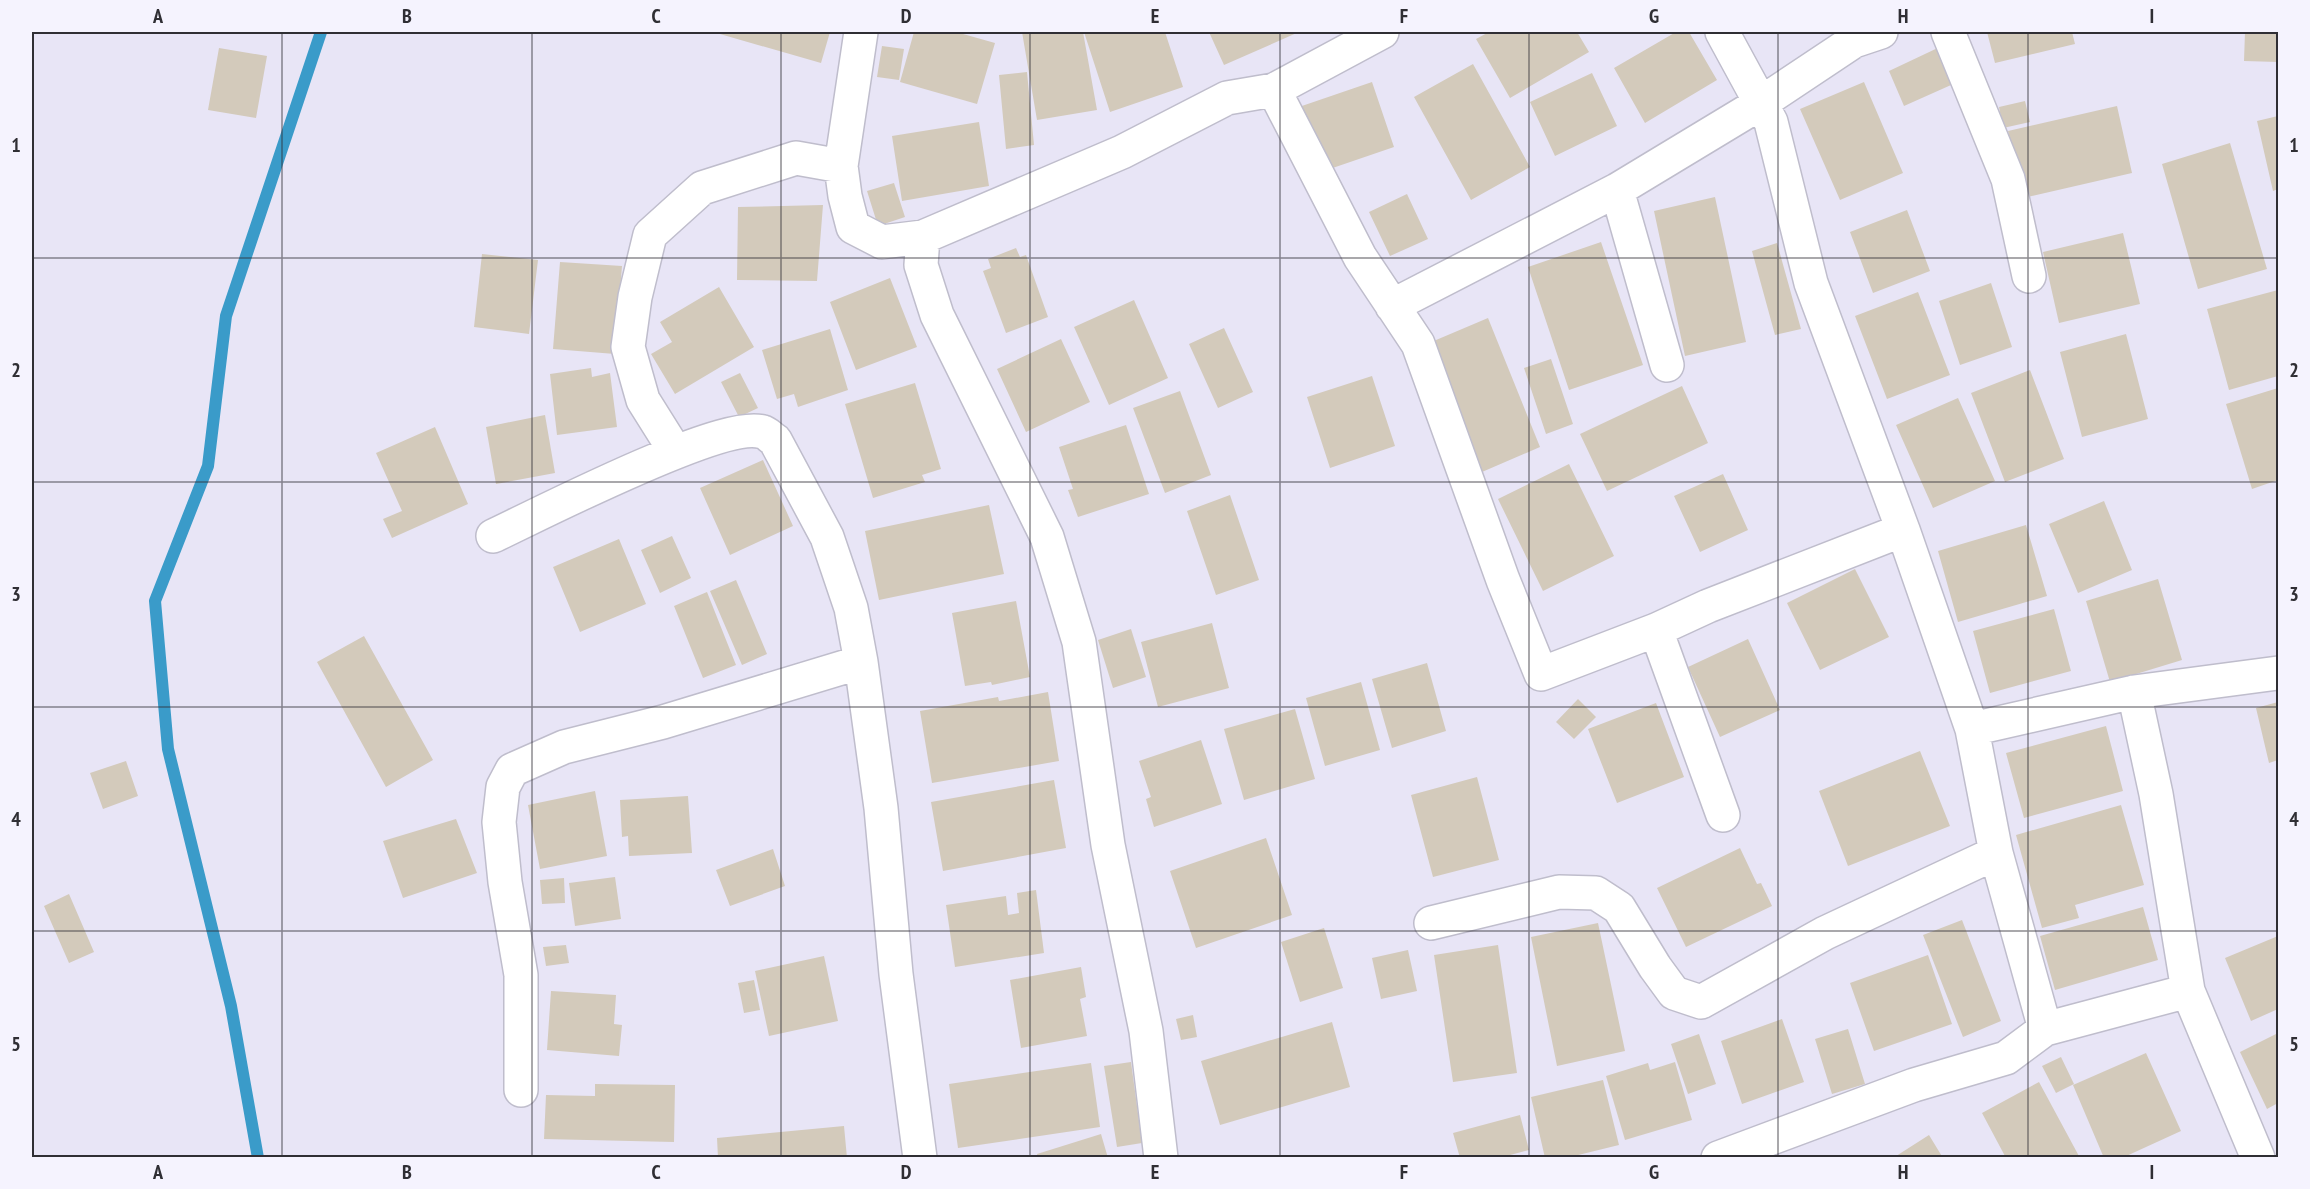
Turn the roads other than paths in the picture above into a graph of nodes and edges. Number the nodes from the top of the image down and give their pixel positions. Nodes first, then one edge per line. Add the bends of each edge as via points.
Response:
1 (861, 32) edge
2 (1382, 32) edge
3 (1722, 32) edge
4 (1881, 32) edge
5 (1948, 32) edge
6 (1274, 90) junction
7 (1761, 103) junction
8 (842, 166) junction
9 (1617, 190) junction
10 (923, 237) junction
11 (2029, 276) dead end
12 (1392, 306) junction
13 (1667, 365) dead end
14 (675, 451) junction
15 (1903, 530) junction
16 (493, 537) dead end
17 (1656, 630) junction
18 (861, 662) junction
19 (2278, 673) edge
20 (2134, 692) junction
21 (1972, 729) junction
22 (1723, 815) dead end
23 (1996, 853) junction
24 (1431, 923) dead end
25 (2188, 991) junction
26 (2045, 1029) junction
27 (521, 1090) dead end
28 (2278, 1145) edge
29 (1733, 1155) edge
30 (2258, 1157) edge
31 (920, 1158) edge
32 (1161, 1158) edge

1 - 8 street
2 - 6 street
3 - 7 street
4 - 7 street via 1854,41
5 - 11 street via 2008,179
6 - 10 street via 1227,98 1122,152
6 - 12 street via 1360,256
7 - 9 street
7 - 15 street via 1771,122 1811,283
8 - 10 street via 853,227 882,242
8 - 14 street via 796,158 702,188 650,235 628,347 643,400
9 - 12 street
9 - 13 street
10 - 32 street via 921,265 937,315 1047,537 1079,642 1108,845 1146,1031
12 - 17 street via 1418,344 1541,674
14 - 16 street
14 - 18 street via 738,433 762,432 775,440 827,537 851,608
15 - 17 street
15 - 21 street
17 - 22 street
18 - 27 street via 663,722 564,747 512,770 503,787 499,822 521,975
18 - 31 street
19 - 20 street
20 - 21 street
20 - 25 street via 2157,794
21 - 23 street
23 - 24 street via 1825,933 1701,1002 1674,993 1619,908 1596,893 1558,892
23 - 26 street
25 - 26 street
25 - 30 street
26 - 29 street via 2006,1058 1914,1085
28 - 30 street

